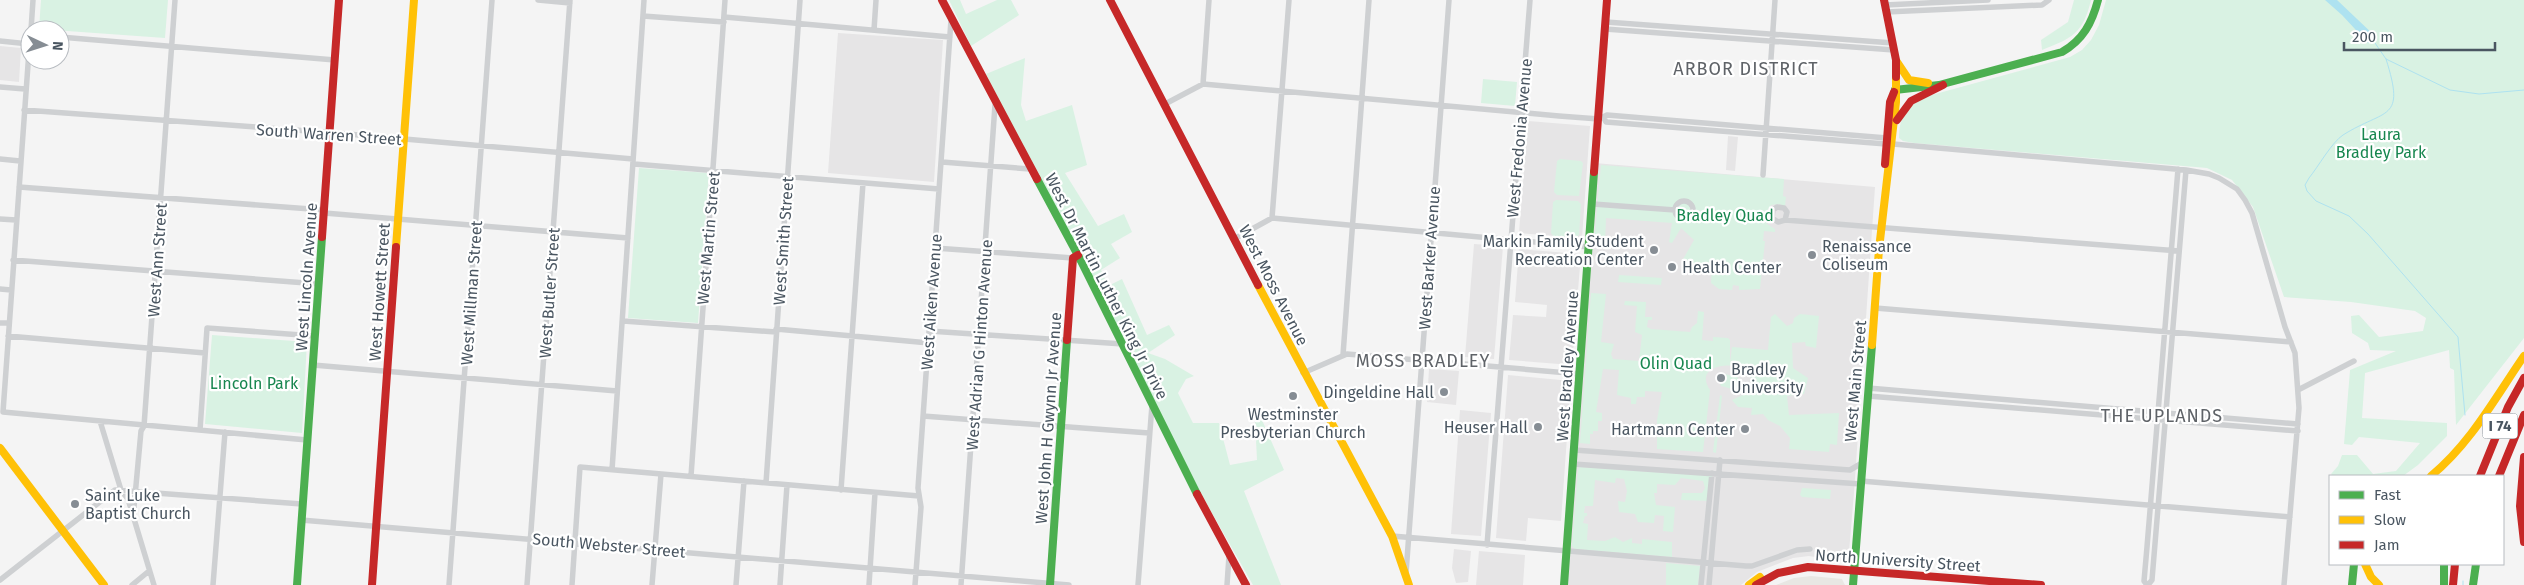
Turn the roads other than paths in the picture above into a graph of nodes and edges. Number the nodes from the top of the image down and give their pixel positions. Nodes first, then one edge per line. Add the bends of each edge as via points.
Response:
1 (32, 0) edge
2 (175, 0) edge
3 (339, 0) edge
4 (414, 0) edge
5 (492, 0) edge
6 (538, 0) edge
7 (644, 0) edge
8 (725, 0) edge
9 (800, 0) edge
10 (876, 0) edge
11 (942, 0) edge
12 (1110, 0) edge
13 (1209, 0) edge
14 (1289, 0) edge
15 (1368, 0) edge
16 (1449, 0) edge
17 (1530, 0) edge
18 (1607, 0) edge
19 (1775, 0) edge
20 (1988, 0) edge
21 (2049, 0) edge
22 (2098, 0) edge
23 (570, 1) edge
24 (1885, 6) edge
25 (643, 16) junction
26 (724, 19) junction
27 (31, 20) edge
28 (951, 20) junction
29 (799, 24) junction
30 (1605, 26) junction
31 (874, 30) junction
32 (1773, 35) junction
33 (950, 37) junction
34 (70, 38) edge
35 (0, 41) edge
36 (1773, 42) junction
37 (20, 43) edge
38 (172, 47) junction
39 (1893, 47) junction
40 (335, 60) junction
41 (1896, 60) junction
42 (27, 70) edge
43 (1203, 84) junction
44 (1944, 84) junction
45 (0, 87) edge
46 (25, 89) junction
47 (1895, 90) junction
48 (1283, 91) junction
49 (1361, 98) junction
50 (1164, 104) junction
51 (995, 105) junction
52 (1441, 106) junction
53 (24, 110) junction
54 (1521, 112) junction
55 (1602, 119) junction
56 (167, 122) junction
57 (1894, 128) junction
58 (1767, 131) junction
59 (329, 133) junction
60 (404, 139) junction
61 (1889, 142) junction
62 (481, 146) junction
63 (559, 152) junction
64 (0, 160) edge
65 (20, 161) junction
66 (634, 161) junction
67 (942, 162) junction
68 (990, 166) junction
69 (1030, 169) junction
70 (2178, 169) junction
71 (714, 170) junction
72 (2186, 170) junction
73 (788, 175) junction
74 (1763, 175) dead end
75 (863, 183) junction
76 (19, 187) junction
77 (939, 189) junction
78 (162, 197) junction
79 (1593, 204) junction
80 (1675, 210) dead end
81 (324, 212) junction
82 (1272, 218) junction
83 (0, 219) edge
84 (398, 219) junction
85 (16, 220) junction
86 (1785, 220) dead end
87 (476, 226) junction
88 (1351, 226) junction
89 (1881, 228) junction
90 (554, 232) junction
91 (1432, 233) junction
92 (628, 238) junction
93 (1234, 239) junction
94 (1511, 240) junction
95 (1590, 247) junction
96 (935, 248) junction
97 (2172, 251) junction
98 (2179, 251) junction
99 (985, 252) junction
100 (1075, 257) junction
101 (13, 260) junction
102 (156, 272) junction
103 (319, 284) junction
104 (0, 289) edge
105 (11, 290) junction
106 (1875, 308) junction
107 (623, 321) junction
108 (0, 323) edge
109 (9, 324) junction
110 (701, 326) junction
111 (776, 330) junction
112 (930, 331) junction
113 (2165, 332) junction
114 (2172, 332) junction
115 (979, 335) junction
116 (8, 336) junction
117 (315, 336) junction
118 (853, 336) junction
119 (1067, 342) junction
120 (2291, 342) junction
121 (929, 343) junction
122 (1123, 344) junction
123 (150, 348) junction
124 (205, 353) junction
125 (1343, 355) junction
126 (2524, 356) edge
127 (1422, 360) junction
128 (2354, 361) dead end
129 (313, 366) junction
130 (1501, 366) junction
131 (387, 371) junction
132 (1303, 373) junction
133 (1580, 374) junction
134 (465, 377) junction
135 (2524, 378) edge
136 (543, 384) junction
137 (2, 387) edge
138 (617, 390) junction
139 (2298, 390) junction
140 (1868, 392) junction
141 (1152, 402) junction
142 (1, 413) edge
143 (2524, 415) edge
144 (923, 416) junction
145 (2158, 416) junction
146 (2166, 417) junction
147 (973, 420) junction
148 (100, 421) junction
149 (144, 426) junction
150 (1060, 426) junction
151 (2298, 428) junction
152 (200, 430) junction
153 (225, 432) junction
154 (1149, 433) junction
155 (307, 440) junction
156 (0, 448) edge
157 (1574, 450) junction
158 (2524, 457) edge
159 (1720, 460) junction
160 (1862, 463) junction
161 (1573, 464) junction
162 (612, 470) junction
163 (1716, 473) junction
164 (661, 474) junction
165 (2432, 475) edge
166 (2480, 475) edge
167 (2499, 475) edge
168 (692, 476) junction
169 (744, 481) junction
170 (1861, 482) junction
171 (766, 483) junction
172 (787, 485) junction
173 (121, 490) junction
174 (841, 490) junction
175 (135, 491) junction
176 (875, 493) junction
177 (919, 496) junction
178 (219, 498) junction
179 (302, 504) junction
180 (2150, 505) junction
181 (2158, 506) junction
182 (2290, 517) junction
183 (133, 518) junction
184 (301, 520) junction
185 (376, 526) junction
186 (62, 531) junction
187 (453, 532) junction
188 (1392, 536) junction
189 (1408, 537) junction
190 (530, 539) junction
191 (575, 542) junction
192 (2524, 542) edge
193 (1487, 545) junction
194 (656, 549) junction
195 (1810, 549) dead end
196 (1567, 551) junction
197 (738, 556) junction
198 (1230, 556) junction
199 (782, 561) junction
200 (1707, 563) junction
201 (2354, 565) edge
202 (2365, 565) edge
203 (2444, 565) edge
204 (2455, 565) edge
205 (2476, 565) edge
206 (2481, 565) edge
207 (870, 569) junction
208 (1854, 570) junction
209 (149, 571) junction
210 (916, 573) junction
211 (962, 576) junction
212 (1406, 576) junction
213 (1770, 577) junction
214 (0, 580) edge
215 (1962, 582) edge
216 (2284, 583) edge
217 (2351, 583) edge
218 (1051, 584) edge
219 (104, 585) edge
220 (132, 585) edge
221 (154, 585) edge
222 (213, 585) edge
223 (297, 585) edge
224 (372, 585) edge
225 (449, 585) edge
226 (527, 585) edge
227 (572, 585) edge
228 (652, 585) edge
229 (736, 585) edge
230 (780, 585) edge
231 (869, 585) edge
232 (915, 585) edge
233 (961, 585) edge
234 (1070, 585) edge
235 (1138, 585) edge
236 (1227, 585) edge
237 (1246, 585) edge
238 (1409, 585) edge
239 (1564, 585) edge
240 (1701, 585) edge
241 (1709, 585) edge
242 (1749, 585) edge
243 (1756, 585) edge
244 (1853, 585) edge
245 (2041, 585) edge
246 (2147, 585) edge
247 (2378, 585) edge
248 (2444, 585) edge
249 (2453, 585) edge
250 (2473, 585) edge
251 (2479, 585) edge

1 - 27 street
2 - 38 street, West Ann Street
3 - 40 main road, West Lincoln Avenue
4 - 60 main road, West Howett Street
5 - 62 street, West Millman Street
6 - 23 street
7 - 25 street
8 - 26 street, West Martin Street
9 - 29 street, West Smith Street
10 - 31 street
11 - 28 main road, West Dr Martin Luther King Jr Drive
12 - 50 main road, West Moss Avenue
13 - 43 street
14 - 48 street
15 - 49 street
16 - 52 street, West Barker Avenue
17 - 54 street, West Fredonia Avenue
18 - 30 main road, West Bradley Avenue
19 - 32 street
20 - 24 street
21 - 24 street via 2042,4
22 - 44 main road via 2090,27 2070,48
23 - 63 street, West Butler Street
24 - 39 main road, West Main Street
25 - 26 street
25 - 66 street
26 - 29 street
26 - 71 street, West Martin Street
28 - 33 street, West Aiken Avenue
28 - 51 main road, West Dr Martin Luther King Jr Drive
29 - 31 street
29 - 73 street, West Smith Street
30 - 32 street
30 - 36 street
30 - 55 main road, West Bradley Avenue
31 - 33 street
32 - 36 street
32 - 39 street
33 - 67 street, West Aiken Avenue
34 - 38 street
35 - 37 street
36 - 39 street
36 - 58 street
38 - 40 street
38 - 56 street, West Ann Street
39 - 41 main road, West Main Street
40 - 59 main road, West Lincoln Avenue
41 - 44 main road via 1909,80
41 - 47 main road, West Main Street
42 - 46 street
43 - 48 street
43 - 50 street
44 - 47 main road
44 - 57 main road via 1934,92 1905,104
45 - 46 street
46 - 53 street
47 - 57 main road, West Main Street
47 - 61 main road, West Main Street via 1890,102
48 - 49 street
48 - 82 street
49 - 52 street
49 - 88 street
50 - 93 main road, West Moss Avenue
51 - 68 street, West Adrian G Hinton Avenue
51 - 69 main road, West Dr Martin Luther King Jr Drive
52 - 54 street
52 - 91 street, West Barker Avenue
53 - 56 street, South Warren Street
53 - 65 street
54 - 55 street
54 - 94 street, West Fredonia Avenue
55 - 58 street via 1606,122
55 - 79 main road, West Bradley Avenue
56 - 59 street, South Warren Street
56 - 78 street, West Ann Street
57 - 61 main road, West Main Street
58 - 61 street
58 - 74 street
59 - 60 street, South Warren Street
59 - 81 main road, West Lincoln Avenue
60 - 62 street, South Warren Street
60 - 84 main road, West Howett Street
61 - 70 street
61 - 89 main road, West Main Street
62 - 63 street, South Warren Street
62 - 87 street, West Millman Street
63 - 66 street, South Warren Street
63 - 90 street, West Butler Street
64 - 65 street
65 - 76 street
66 - 71 street, South Warren Street
66 - 92 street
67 - 68 street
67 - 77 street, West Aiken Avenue
68 - 69 street
68 - 99 street, West Adrian G Hinton Avenue
69 - 100 main road, West Dr Martin Luther King Jr Drive
70 - 72 street
70 - 97 street
71 - 73 street, South Warren Street
71 - 110 street, West Martin Street
72 - 98 street
72 - 120 street via 2219,178 2245,200 2252,213
73 - 75 street, South Warren Street
73 - 111 street, West Smith Street
75 - 77 street, South Warren Street
75 - 118 street
76 - 78 street
76 - 85 street
77 - 96 street, West Aiken Avenue
78 - 81 street
78 - 102 street, West Ann Street
79 - 80 street
79 - 95 main road, West Bradley Avenue
81 - 84 street
81 - 103 main road, West Lincoln Avenue
82 - 88 street
82 - 93 street
83 - 85 street
84 - 87 street
84 - 131 main road, West Howett Street
85 - 101 street
86 - 89 street
87 - 90 street
87 - 134 street, West Millman Street
88 - 91 street
88 - 125 street
89 - 97 street
89 - 106 main road, West Main Street
90 - 92 street
90 - 136 street, West Butler Street
91 - 94 street
91 - 127 street, West Barker Avenue
92 - 107 street
93 - 132 main road, West Moss Avenue
94 - 95 street
94 - 130 street, West Fredonia Avenue
95 - 133 main road, West Bradley Avenue
96 - 99 street
96 - 112 street, West Aiken Avenue
97 - 98 street
97 - 113 street
98 - 114 street
99 - 100 street
99 - 115 street, West Adrian G Hinton Avenue
100 - 119 main road, West John H Gwynn Jr Avenue
100 - 122 main road, West Dr Martin Luther King Jr Drive
101 - 102 street
101 - 105 street
102 - 103 street
102 - 123 street, West Ann Street
103 - 117 main road, West Lincoln Avenue
104 - 105 street
105 - 109 street
106 - 113 street
106 - 140 main road, West Main Street
107 - 110 street
107 - 138 street
108 - 109 street
109 - 116 street
110 - 111 street
110 - 168 street, West Martin Street
111 - 118 street
111 - 171 street, West Smith Street
112 - 115 street
112 - 121 street, West Aiken Avenue
113 - 114 street
113 - 145 street
114 - 120 street
114 - 146 street
115 - 119 street
115 - 147 street, West Adrian G Hinton Avenue
116 - 123 street
116 - 137 street
117 - 124 street via 207,328
117 - 129 main road, West Lincoln Avenue
118 - 121 street
118 - 174 street
119 - 122 street
119 - 150 main road, West John H Gwynn Jr Avenue
120 - 139 street
121 - 144 street, West Aiken Avenue
122 - 141 main road, West Dr Martin Luther King Jr Drive
123 - 124 street
123 - 149 street, West Ann Street
124 - 152 street
125 - 127 street
125 - 132 street
126 - 165 main road via 2467,443
127 - 130 street
127 - 189 street, West Barker Avenue
128 - 139 street
129 - 131 street
129 - 155 main road, West Lincoln Avenue
130 - 133 street
130 - 193 street, West Fredonia Avenue
131 - 134 street
131 - 185 main road, West Howett Street
132 - 188 main road, West Moss Avenue
133 - 157 main road, West Bradley Avenue
134 - 136 street
134 - 187 street, West Millman Street
135 - 166 main road, I 74 via 2504,416
136 - 138 street
136 - 190 street, West Butler Street
137 - 142 street
138 - 162 street
139 - 151 street
140 - 145 street
140 - 160 main road, West Main Street
141 - 154 street
141 - 198 main road, West Dr Martin Luther King Jr Drive
142 - 148 street
143 - 167 main road, I 74
144 - 147 street
144 - 177 street, West Aiken Avenue
145 - 146 street
145 - 180 street
146 - 151 street
146 - 181 street
147 - 150 street
147 - 211 street, West Adrian G Hinton Avenue
148 - 149 street
148 - 173 street
149 - 152 street
149 - 175 street, West Ann Street
150 - 154 street
150 - 218 main road, West John H Gwynn Jr Avenue
151 - 182 street
152 - 153 street
153 - 155 street
153 - 178 street
154 - 235 street
155 - 179 main road, West Lincoln Avenue
156 - 186 main road
157 - 159 street
157 - 161 main road, West Bradley Avenue
158 - 192 main road via 2520,506
159 - 160 street via 1850,470
159 - 163 street
160 - 170 main road, West Main Street
161 - 163 street
161 - 196 main road, West Bradley Avenue
162 - 164 street
162 - 191 street via 580,467
163 - 170 street
163 - 200 street
164 - 168 street
164 - 194 street
168 - 169 street
169 - 171 street
169 - 197 street
170 - 180 street
170 - 208 main road, West Main Street
171 - 172 street
172 - 174 street
172 - 199 street
173 - 175 street
173 - 183 street via 128,499
173 - 186 street via 116,490
174 - 176 street
175 - 178 street
175 - 183 street, West Ann Street
176 - 177 street
176 - 207 street
177 - 210 street, West Aiken Avenue
178 - 179 street
178 - 222 street
179 - 184 main road, West Lincoln Avenue
180 - 181 street
180 - 246 street via 2144,581
181 - 182 street
181 - 246 street via 2152,580
182 - 216 street
183 - 209 street
184 - 185 street, South Webster Street
184 - 223 main road, West Lincoln Avenue
185 - 187 street, South Webster Street
185 - 224 main road, West Howett Street
186 - 214 street
186 - 219 main road
187 - 190 street, South Webster Street
187 - 225 street, West Millman Street
188 - 189 street
188 - 212 main road, West Moss Avenue
189 - 193 street
189 - 212 street, West Barker Avenue
190 - 191 street, South Webster Street
190 - 226 street, West Butler Street
191 - 194 street, South Webster Street
191 - 227 street
193 - 196 street
194 - 197 street, South Webster Street
194 - 228 street
195 - 200 street via 1797,550 1752,566
196 - 200 street
196 - 239 main road, West Bradley Avenue
197 - 199 street, South Webster Street
197 - 229 street
198 - 236 street
198 - 237 main road, West Dr Martin Luther King Jr Drive
199 - 207 street, South Webster Street
199 - 230 street
200 - 240 street
200 - 241 street
201 - 217 main road
202 - 247 main road
203 - 248 main road
204 - 249 main road
205 - 250 main road
206 - 251 main road
207 - 210 street, South Webster Street
207 - 231 street
208 - 213 main road, North University Street via 1808,567
208 - 215 main road, North University Street
208 - 244 main road, West Main Street
209 - 220 street
209 - 221 street
210 - 211 street, South Webster Street
210 - 232 street, West Aiken Avenue
211 - 218 street, South Webster Street
211 - 233 street, West Adrian G Hinton Avenue
212 - 238 main road, West Moss Avenue
213 - 242 main road via 1761,577
213 - 243 main road, North University Street
215 - 245 main road, North University Street
218 - 234 street, South Webster Street

